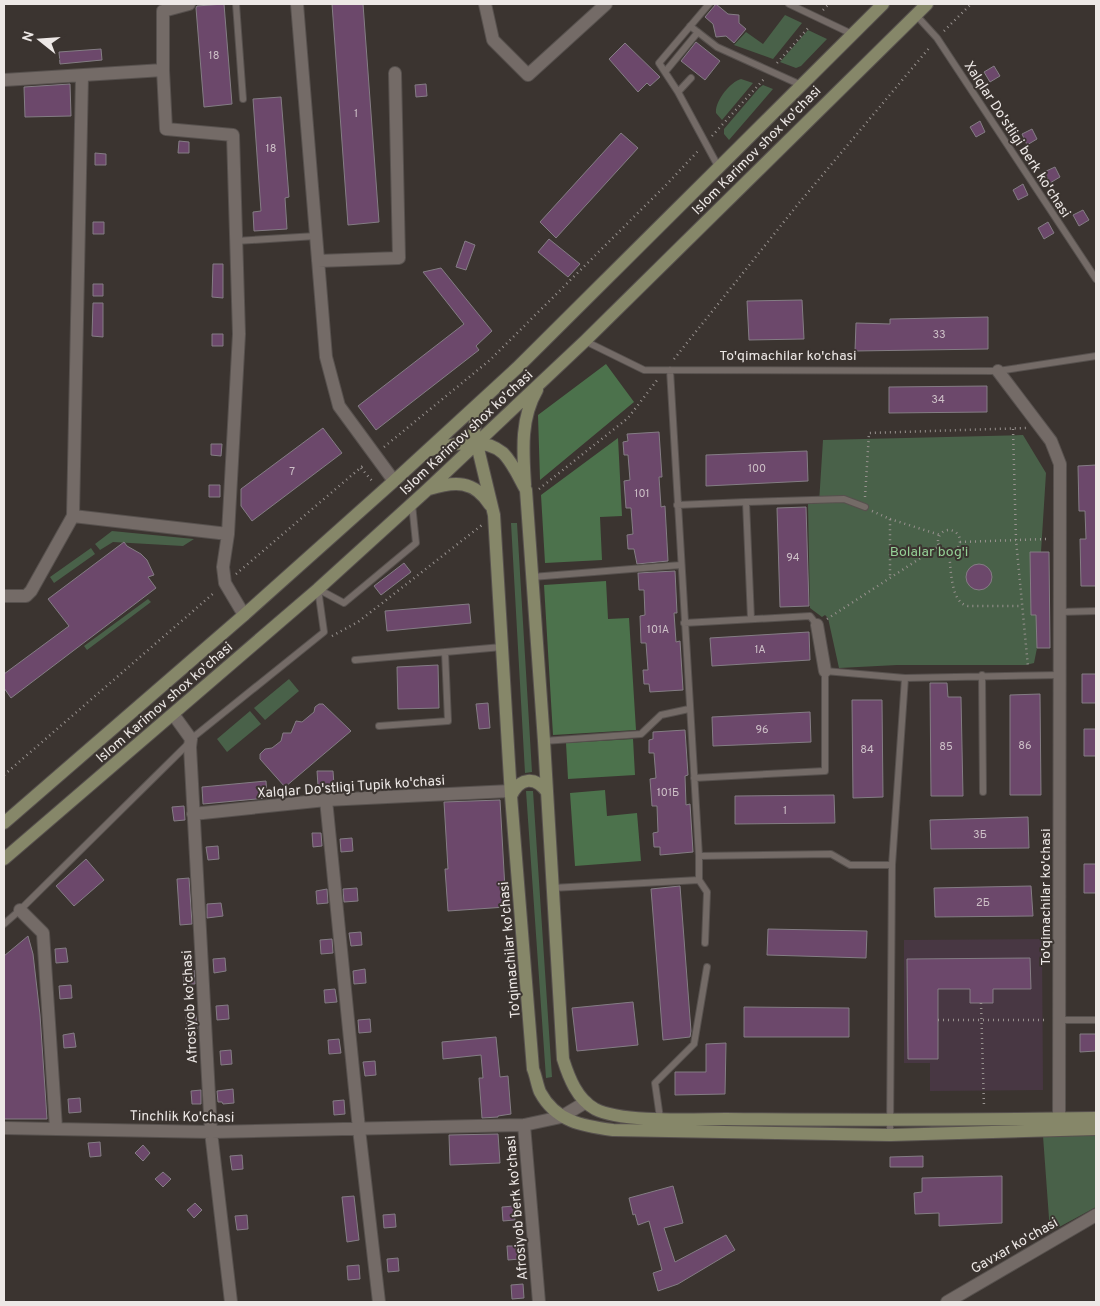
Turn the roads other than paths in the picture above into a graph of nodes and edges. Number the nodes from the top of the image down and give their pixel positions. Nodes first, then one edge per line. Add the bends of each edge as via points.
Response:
1 (189, 4) edge
2 (236, 4) edge
3 (297, 4) edge
4 (485, 4) edge
5 (606, 4) edge
6 (709, 4) edge
7 (789, 4) edge
8 (883, 4) edge
9 (927, 4) edge
10 (916, 14) junction
11 (690, 26) junction
12 (698, 32) junction
13 (852, 34) junction
14 (163, 70) junction
15 (665, 72) junction
16 (395, 73) dead end
17 (82, 76) junction
18 (691, 78) dead end
19 (4, 80) edge
20 (801, 85) junction
21 (678, 92) junction
22 (243, 99) dead end
23 (719, 168) junction
24 (316, 236) junction
25 (236, 241) junction
26 (318, 262) junction
27 (1096, 280) edge
28 (585, 341) junction
29 (1096, 356) edge
30 (668, 370) junction
31 (998, 371) junction
32 (543, 381) junction
33 (487, 396) junction
34 (476, 443) junction
35 (427, 451) junction
36 (394, 481) junction
37 (427, 490) junction
38 (526, 494) junction
39 (746, 502) junction
40 (412, 504) junction
41 (677, 505) junction
42 (865, 507) road end
43 (494, 515) junction
44 (73, 516) junction
45 (228, 534) junction
46 (681, 565) junction
47 (532, 578) junction
48 (318, 590) junction
49 (4, 596) edge
50 (1096, 611) edge
51 (1060, 612) junction
52 (244, 615) junction
53 (751, 619) junction
54 (684, 623) junction
55 (817, 625) joint
56 (502, 647) junction
57 (445, 652) junction
58 (355, 660) dead end
59 (825, 671) junction
60 (1061, 675) junction
61 (982, 676) junction
62 (905, 678) junction
63 (689, 708) junction
64 (173, 714) junction
65 (379, 726) dead end
66 (190, 740) junction
67 (544, 741) junction
68 (694, 778) junction
69 (547, 792) junction
70 (983, 792) dead end
71 (511, 793) junction
72 (326, 800) junction
73 (193, 814) junction
74 (4, 822) edge
75 (699, 856) junction
76 (4, 859) edge
77 (892, 865) junction
78 (699, 880) junction
79 (552, 888) junction
80 (20, 910) junction
81 (4, 924) edge
82 (705, 943) dead end
83 (707, 967) dead end
84 (1060, 1020) junction
85 (1096, 1020) edge
86 (586, 1102) junction
87 (561, 1117) junction
88 (660, 1118) junction
89 (1096, 1118) edge
90 (891, 1121) junction
91 (1059, 1124) junction
92 (524, 1125) junction
93 (4, 1128) edge
94 (56, 1128) junction
95 (359, 1129) junction
96 (1096, 1129) edge
97 (211, 1132) junction
98 (890, 1135) junction
99 (1096, 1215) edge
100 (231, 1302) edge
101 (379, 1302) edge
102 (539, 1302) edge
103 (947, 1302) edge

1 - 14 street via 163,11
2 - 22 lane
3 - 24 street
4 - 5 street via 493,40 528,75
6 - 11 lane
7 - 13 lane
8 - 13 main road, Islom Karimov shox ko'chasi
9 - 10 main road, Islom Karimov shox ko'chasi
10 - 27 lane, Xalqlar Do'stligi berk ko'chasi via 937,38
10 - 28 main road, Islom Karimov shox ko'chasi
11 - 12 lane
11 - 15 lane via 659,63
12 - 15 lane
12 - 20 lane via 716,47
13 - 20 main road, Islom Karimov shox ko'chasi
14 - 17 street
14 - 25 street via 166,130 233,135
15 - 21 lane
16 - 26 street via 399,258
17 - 19 street
17 - 44 street
18 - 21 lane
20 - 23 main road, Islom Karimov shox ko'chasi
21 - 23 lane
23 - 33 main road, Islom Karimov shox ko'chasi
24 - 25 lane
24 - 26 street
25 - 45 street via 239,334
26 - 36 street via 326,357 339,406
28 - 30 lane, To'qimachilar ko'chasi via 644,370
28 - 32 main road, Islom Karimov shox ko'chasi
29 - 31 lane, To'qimachilar ko'chasi
30 - 31 lane, To'qimachilar ko'chasi
30 - 41 lane
31 - 51 street, To'qimachilar ko'chasi via 1051,441 1060,464
32 - 34 main road, Islom Karimov shox ko'chasi
32 - 38 main road via 525,422
33 - 34 main road, To'qimachilar ko'chasi via 476,417
33 - 35 main road, Islom Karimov shox ko'chasi
34 - 35 main road via 448,445
34 - 37 main road, Islom Karimov shox ko'chasi
34 - 38 main road via 502,452
34 - 43 main road, To'qimachilar ko'chasi
35 - 36 main road, Islom Karimov shox ko'chasi
36 - 52 main road, Islom Karimov shox ko'chasi
37 - 40 main road, Islom Karimov shox ko'chasi
37 - 43 main road via 462,483 485,498
38 - 47 main road
39 - 41 lane
39 - 42 lane via 844,499
39 - 53 lane
40 - 48 main road, Islom Karimov shox ko'chasi
40 - 48 lane via 416,543 344,602
41 - 46 lane
43 - 56 main road, To'qimachilar ko'chasi
44 - 45 street
44 - 49 street via 31,591 26,596
45 - 52 street via 223,567 225,583
46 - 47 lane
46 - 54 lane
47 - 67 main road
48 - 64 main road, Islom Karimov shox ko'chasi
48 - 66 lane via 324,632
50 - 51 lane
51 - 60 street, To'qimachilar ko'chasi
52 - 74 main road, Islom Karimov shox ko'chasi
53 - 54 lane
53 - 55 lane via 810,616
54 - 63 lane
55 - 59 street
56 - 57 lane
56 - 71 main road, To'qimachilar ko'chasi
57 - 58 lane
57 - 65 lane via 448,721
59 - 62 lane
59 - 68 lane via 825,771
60 - 61 lane
60 - 84 street, To'qimachilar ko'chasi
61 - 62 lane
61 - 70 lane
62 - 77 lane
63 - 67 lane via 661,715 640,734
63 - 68 lane
64 - 66 street
64 - 76 main road, Islom Karimov shox ko'chasi
66 - 73 street, Afrosiyob ko'chasi
66 - 80 lane
67 - 69 main road
68 - 75 lane
69 - 71 main road via 532,780 523,782
69 - 79 main road
71 - 72 street, Xalqlar Do'stligi Tupik ko'chasi
71 - 87 main road, To'qimachilar ko'chasi via 533,1069 540,1092
72 - 73 street, Xalqlar Do'stligi Tupik ko'chasi
72 - 95 street
73 - 97 street, Afrosiyob ko'chasi
75 - 77 lane via 831,854 850,865
75 - 78 lane
77 - 90 lane
78 - 79 lane
78 - 82 lane via 707,892
79 - 86 main road via 563,1060 577,1092
80 - 81 lane
80 - 94 street via 43,933
83 - 88 lane via 694,1044 655,1083
84 - 85 lane
84 - 91 street, To'qimachilar ko'chasi
86 - 87 street
86 - 88 main road via 617,1116
87 - 92 street
87 - 98 main road via 590,1127 613,1130
88 - 90 main road
89 - 91 main road
90 - 91 main road via 984,1119
90 - 98 lane
91 - 96 main road
91 - 98 main road
92 - 95 street, Afrosiyob berk ko'chasi
92 - 102 street, Afrosiyob berk ko'chasi
93 - 94 street, Tinchlik Ko'chasi
94 - 97 street, Tinchlik Ko'chasi
95 - 97 street, Tinchlik Ko'chasi
95 - 101 street
97 - 100 street, Afrosiyob ko'chasi
99 - 103 street, Gavxar ko'chasi

